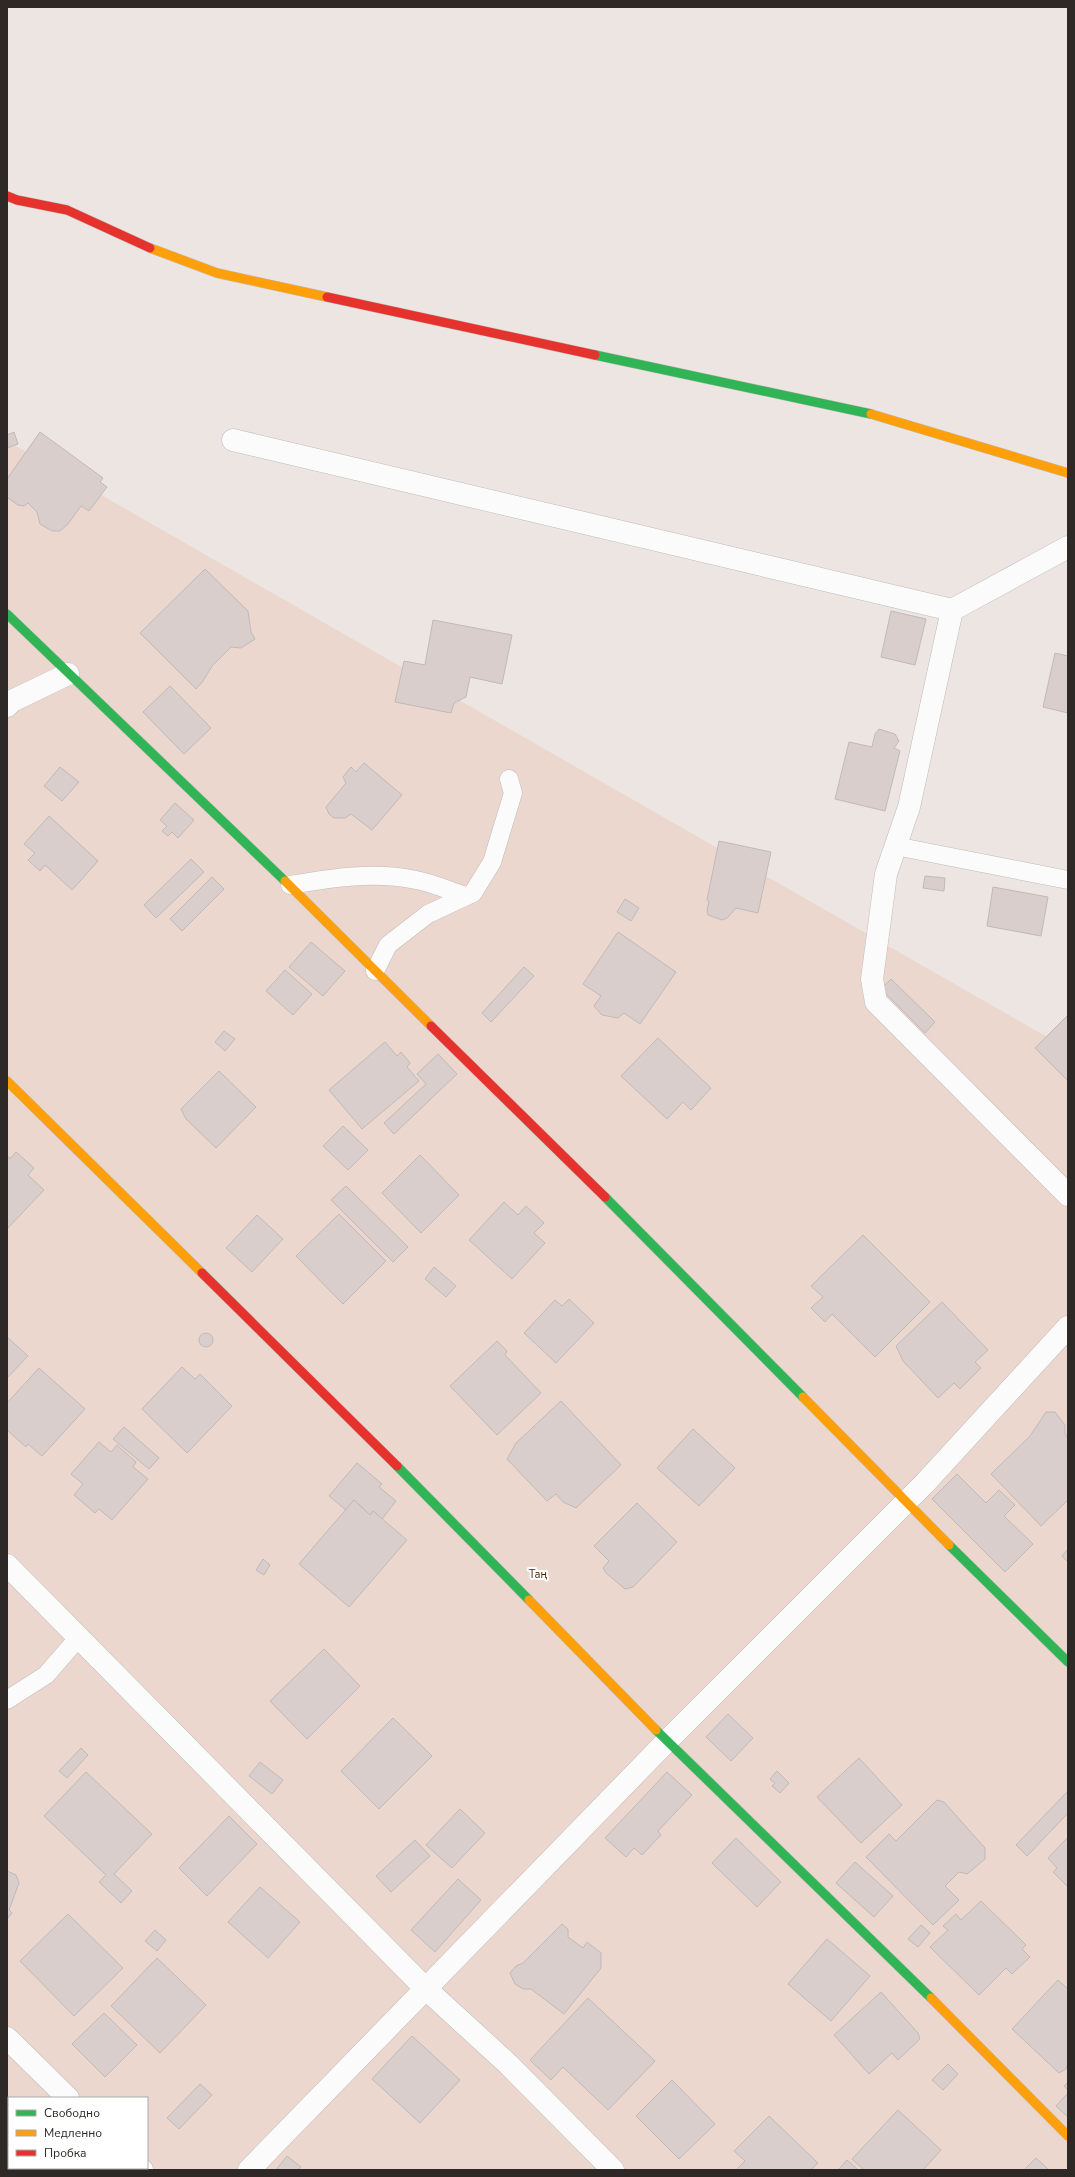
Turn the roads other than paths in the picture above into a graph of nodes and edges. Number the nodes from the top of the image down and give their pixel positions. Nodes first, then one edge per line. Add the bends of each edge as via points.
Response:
1 (7, 196) edge
2 (232, 440) dead end
3 (1068, 473) edge
4 (1068, 547) edge
5 (952, 610) junction
6 (7, 614) edge
7 (68, 674) junction
8 (7, 706) edge
9 (509, 779) dead end
10 (895, 846) junction
11 (1068, 880) edge
12 (290, 886) junction
13 (466, 896) junction
14 (375, 971) junction
15 (7, 1081) edge
16 (1068, 1195) edge
17 (1068, 1327) edge
18 (904, 1501) junction
19 (7, 1565) edge
20 (79, 1637) junction
21 (1068, 1662) edge
22 (7, 1700) edge
23 (667, 1741) junction
24 (425, 1988) junction
25 (7, 2038) edge
26 (67, 2097) edge
27 (1068, 2136) edge
28 (249, 2170) edge
29 (613, 2170) edge

1 - 3 street via 67,210 148,247 217,273 884,417
2 - 5 street
4 - 5 street
5 - 10 street via 909,807
6 - 7 street
7 - 8 street via 12,701
7 - 12 street
9 - 13 lane via 513,793 492,862 473,893
10 - 11 lane
10 - 16 street via 886,874 872,979 876,1002
12 - 13 lane via 333,878 370,875 416,880
12 - 14 street
13 - 14 lane via 428,914 388,945
14 - 18 street via 724,1314
15 - 23 street via 380,1448
17 - 18 street via 925,1483
18 - 21 street
18 - 23 street
19 - 20 street
20 - 22 lane via 46,1675
20 - 24 street
23 - 24 street
23 - 27 street
24 - 28 street
24 - 29 street via 508,2064
25 - 26 street

